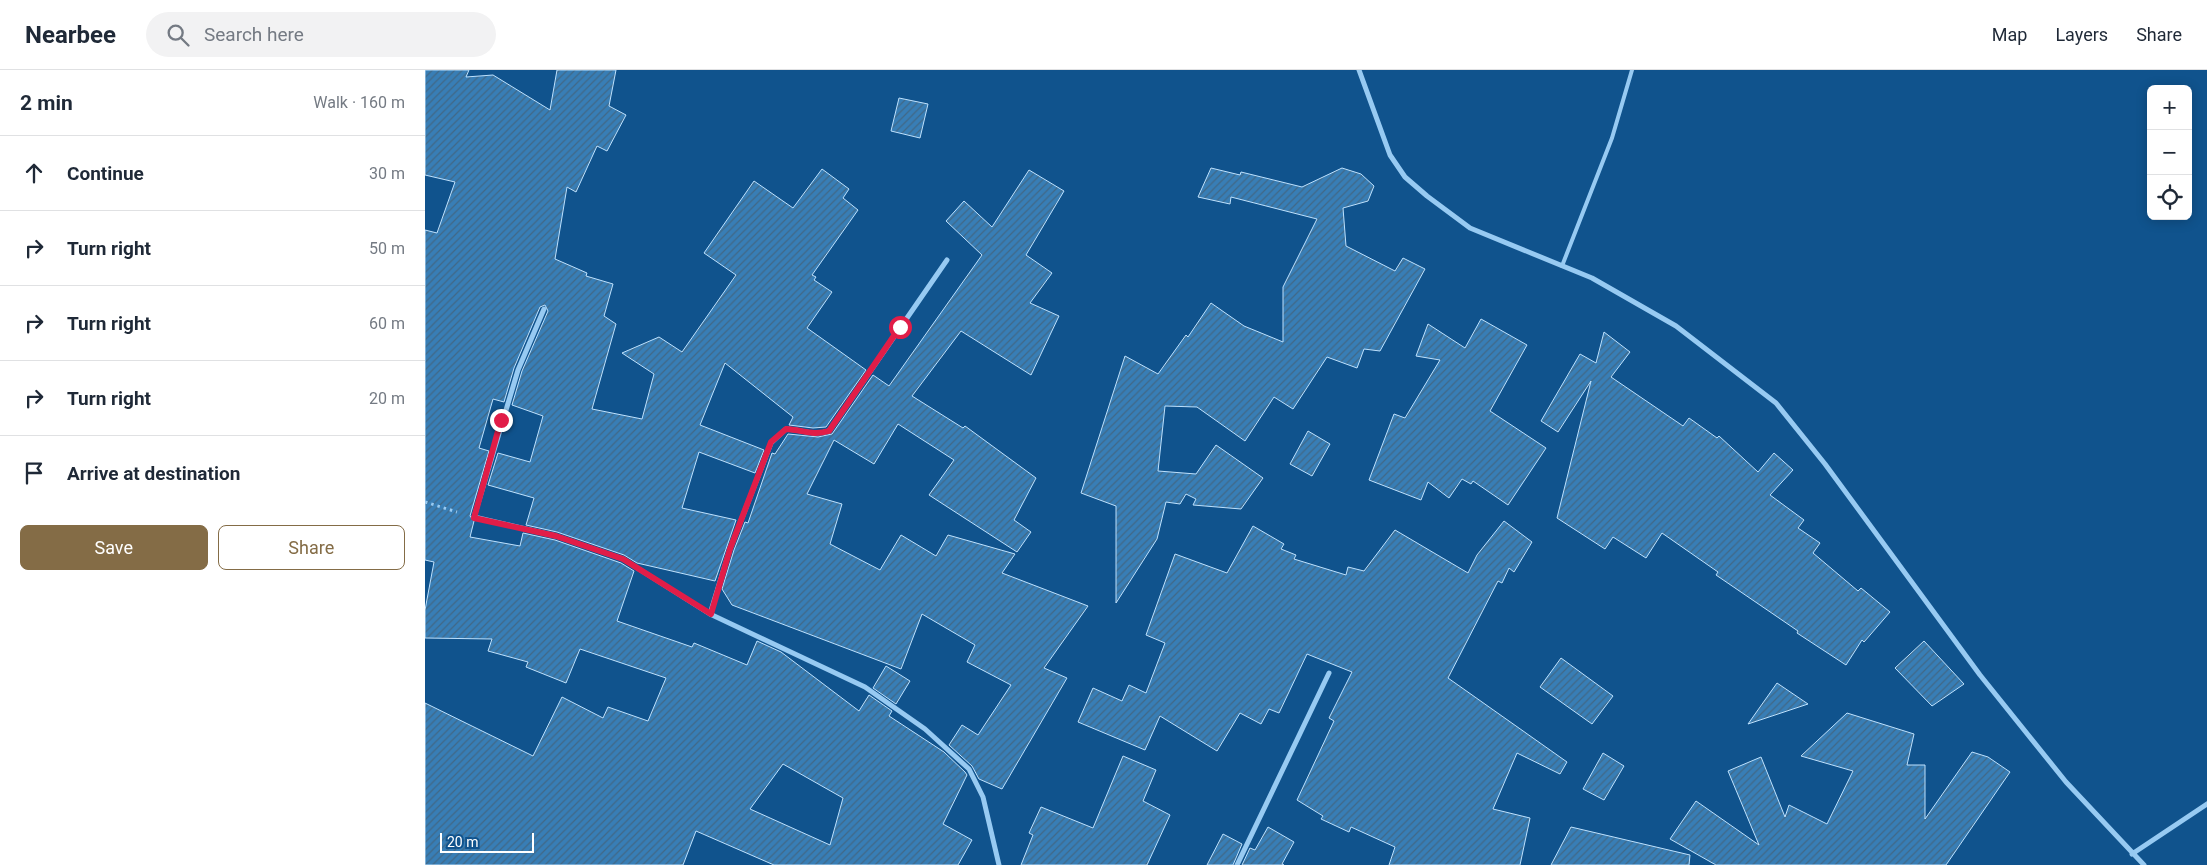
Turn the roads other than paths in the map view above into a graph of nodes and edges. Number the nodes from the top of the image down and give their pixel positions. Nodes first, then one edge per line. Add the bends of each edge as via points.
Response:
1 (1359, 70) edge
2 (1632, 70) edge
3 (947, 260) dead end
4 (1562, 266) junction
5 (544, 309) dead end
6 (711, 614) junction
7 (1329, 673) dead end
8 (2207, 804) edge
9 (2132, 854) junction
10 (999, 865) edge
11 (1237, 865) edge
12 (2143, 865) edge

1 - 4 street via 1390,155 1405,177 1470,228
2 - 4 lane via 1608,147
3 - 6 street via 829,431 809,434 786,429 771,442 730,549
4 - 9 street via 1592,278 1676,326 1776,403 1986,682 2066,782
5 - 6 street via 518,370 474,518 556,536 623,559
6 - 10 street via 865,687 941,742 969,769 983,798
7 - 11 street
8 - 9 street
9 - 12 street

